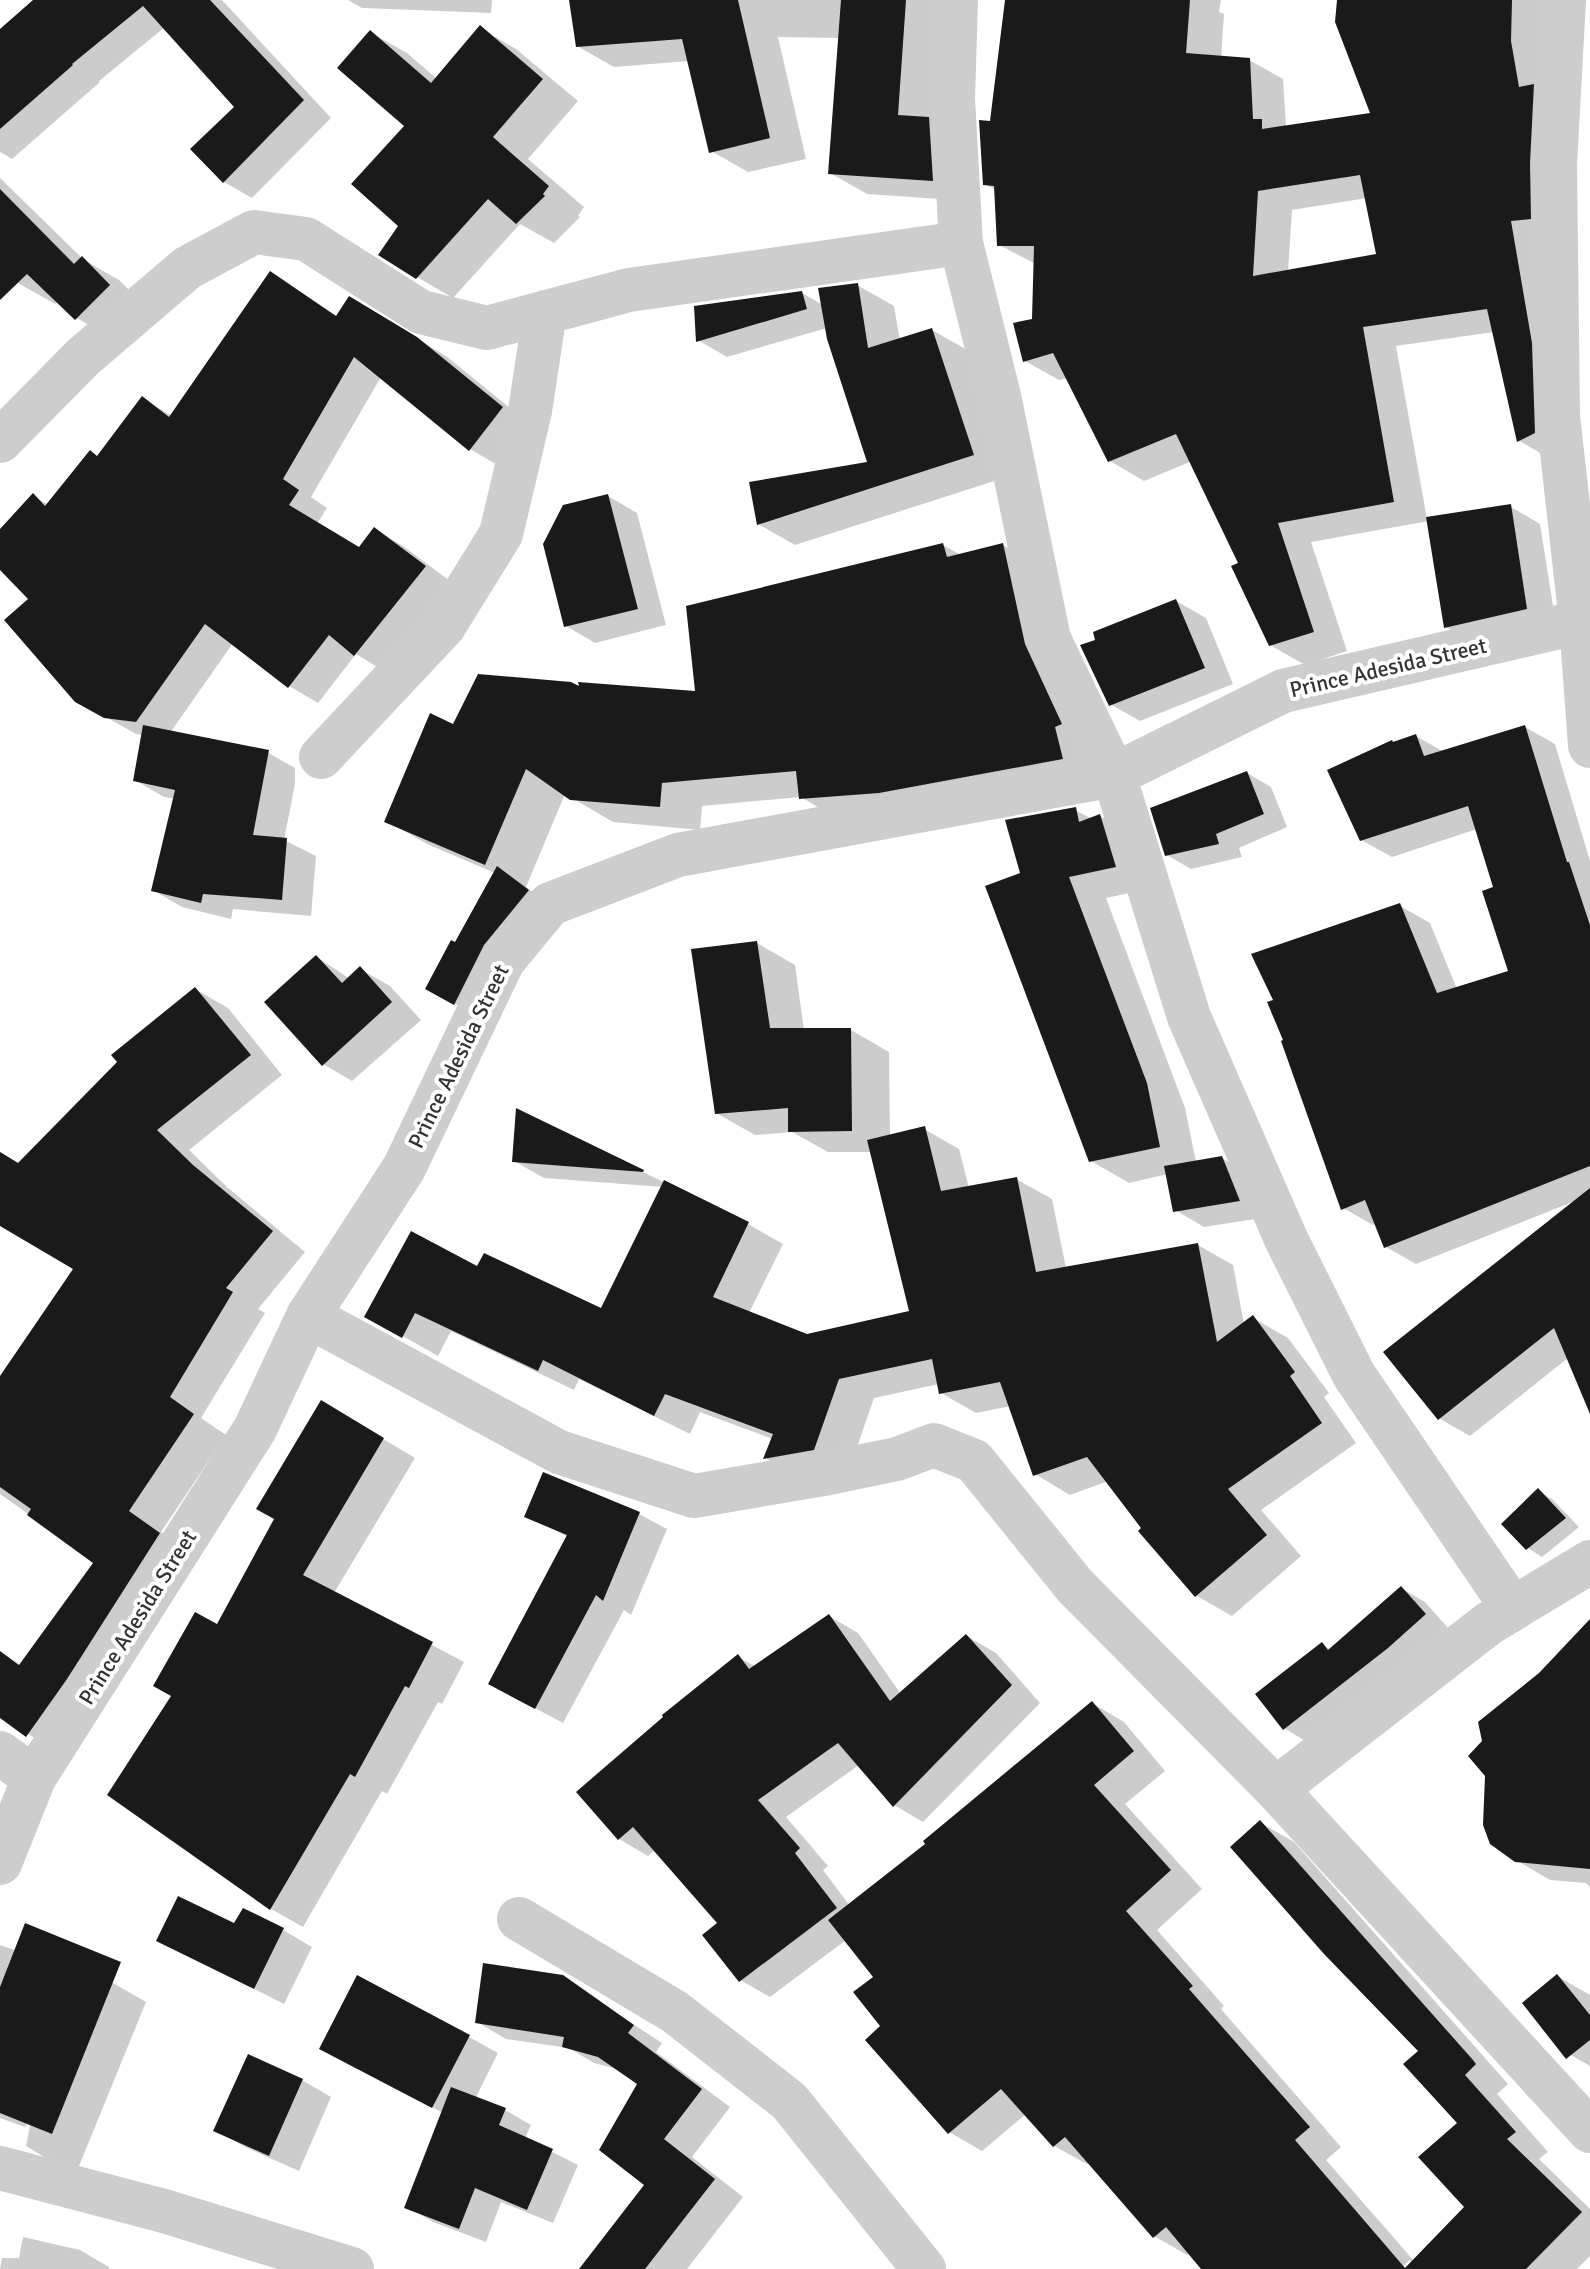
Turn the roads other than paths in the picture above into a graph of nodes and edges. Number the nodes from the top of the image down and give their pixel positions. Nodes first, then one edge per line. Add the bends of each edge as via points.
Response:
1 (956, 0) edge
2 (1564, 0) edge
3 (961, 243) junction
4 (545, 312) junction
5 (0, 441) edge
6 (1586, 617) edge
7 (1590, 746) edge
8 (321, 757) dead end
9 (1114, 775) junction
10 (308, 1316) junction
11 (1590, 1562) edge
12 (1513, 1609) junction
13 (17, 1765) edge
14 (1276, 1789) junction
15 (0, 1863) edge
16 (519, 1919) dead end
17 (1590, 2131) edge
18 (0, 2168) edge
19 (352, 2269) edge
20 (924, 2269) edge

1 - 3 street via 953,99
2 - 6 street via 1555,164 1558,416
3 - 4 street via 629,290
3 - 9 street via 1049,639
4 - 5 street via 487,328 421,312 306,239 254,232 187,268 83,357
4 - 8 street via 530,411 501,534 444,626
6 - 7 street
6 - 9 street, Prince Adesida Street via 1283,691
9 - 10 street, Prince Adesida Street via 678,855 550,904 503,961 404,1168
9 - 12 street via 1189,1017 1286,1239 1354,1375
10 - 13 street, Prince Adesida Street via 255,1429
10 - 14 street via 559,1452 694,1496 897,1459 934,1445 974,1461 1075,1586
11 - 12 street
12 - 14 street
13 - 15 street, Prince Adesida Street
14 - 17 street
16 - 20 street via 675,2012 789,2101
18 - 19 street

